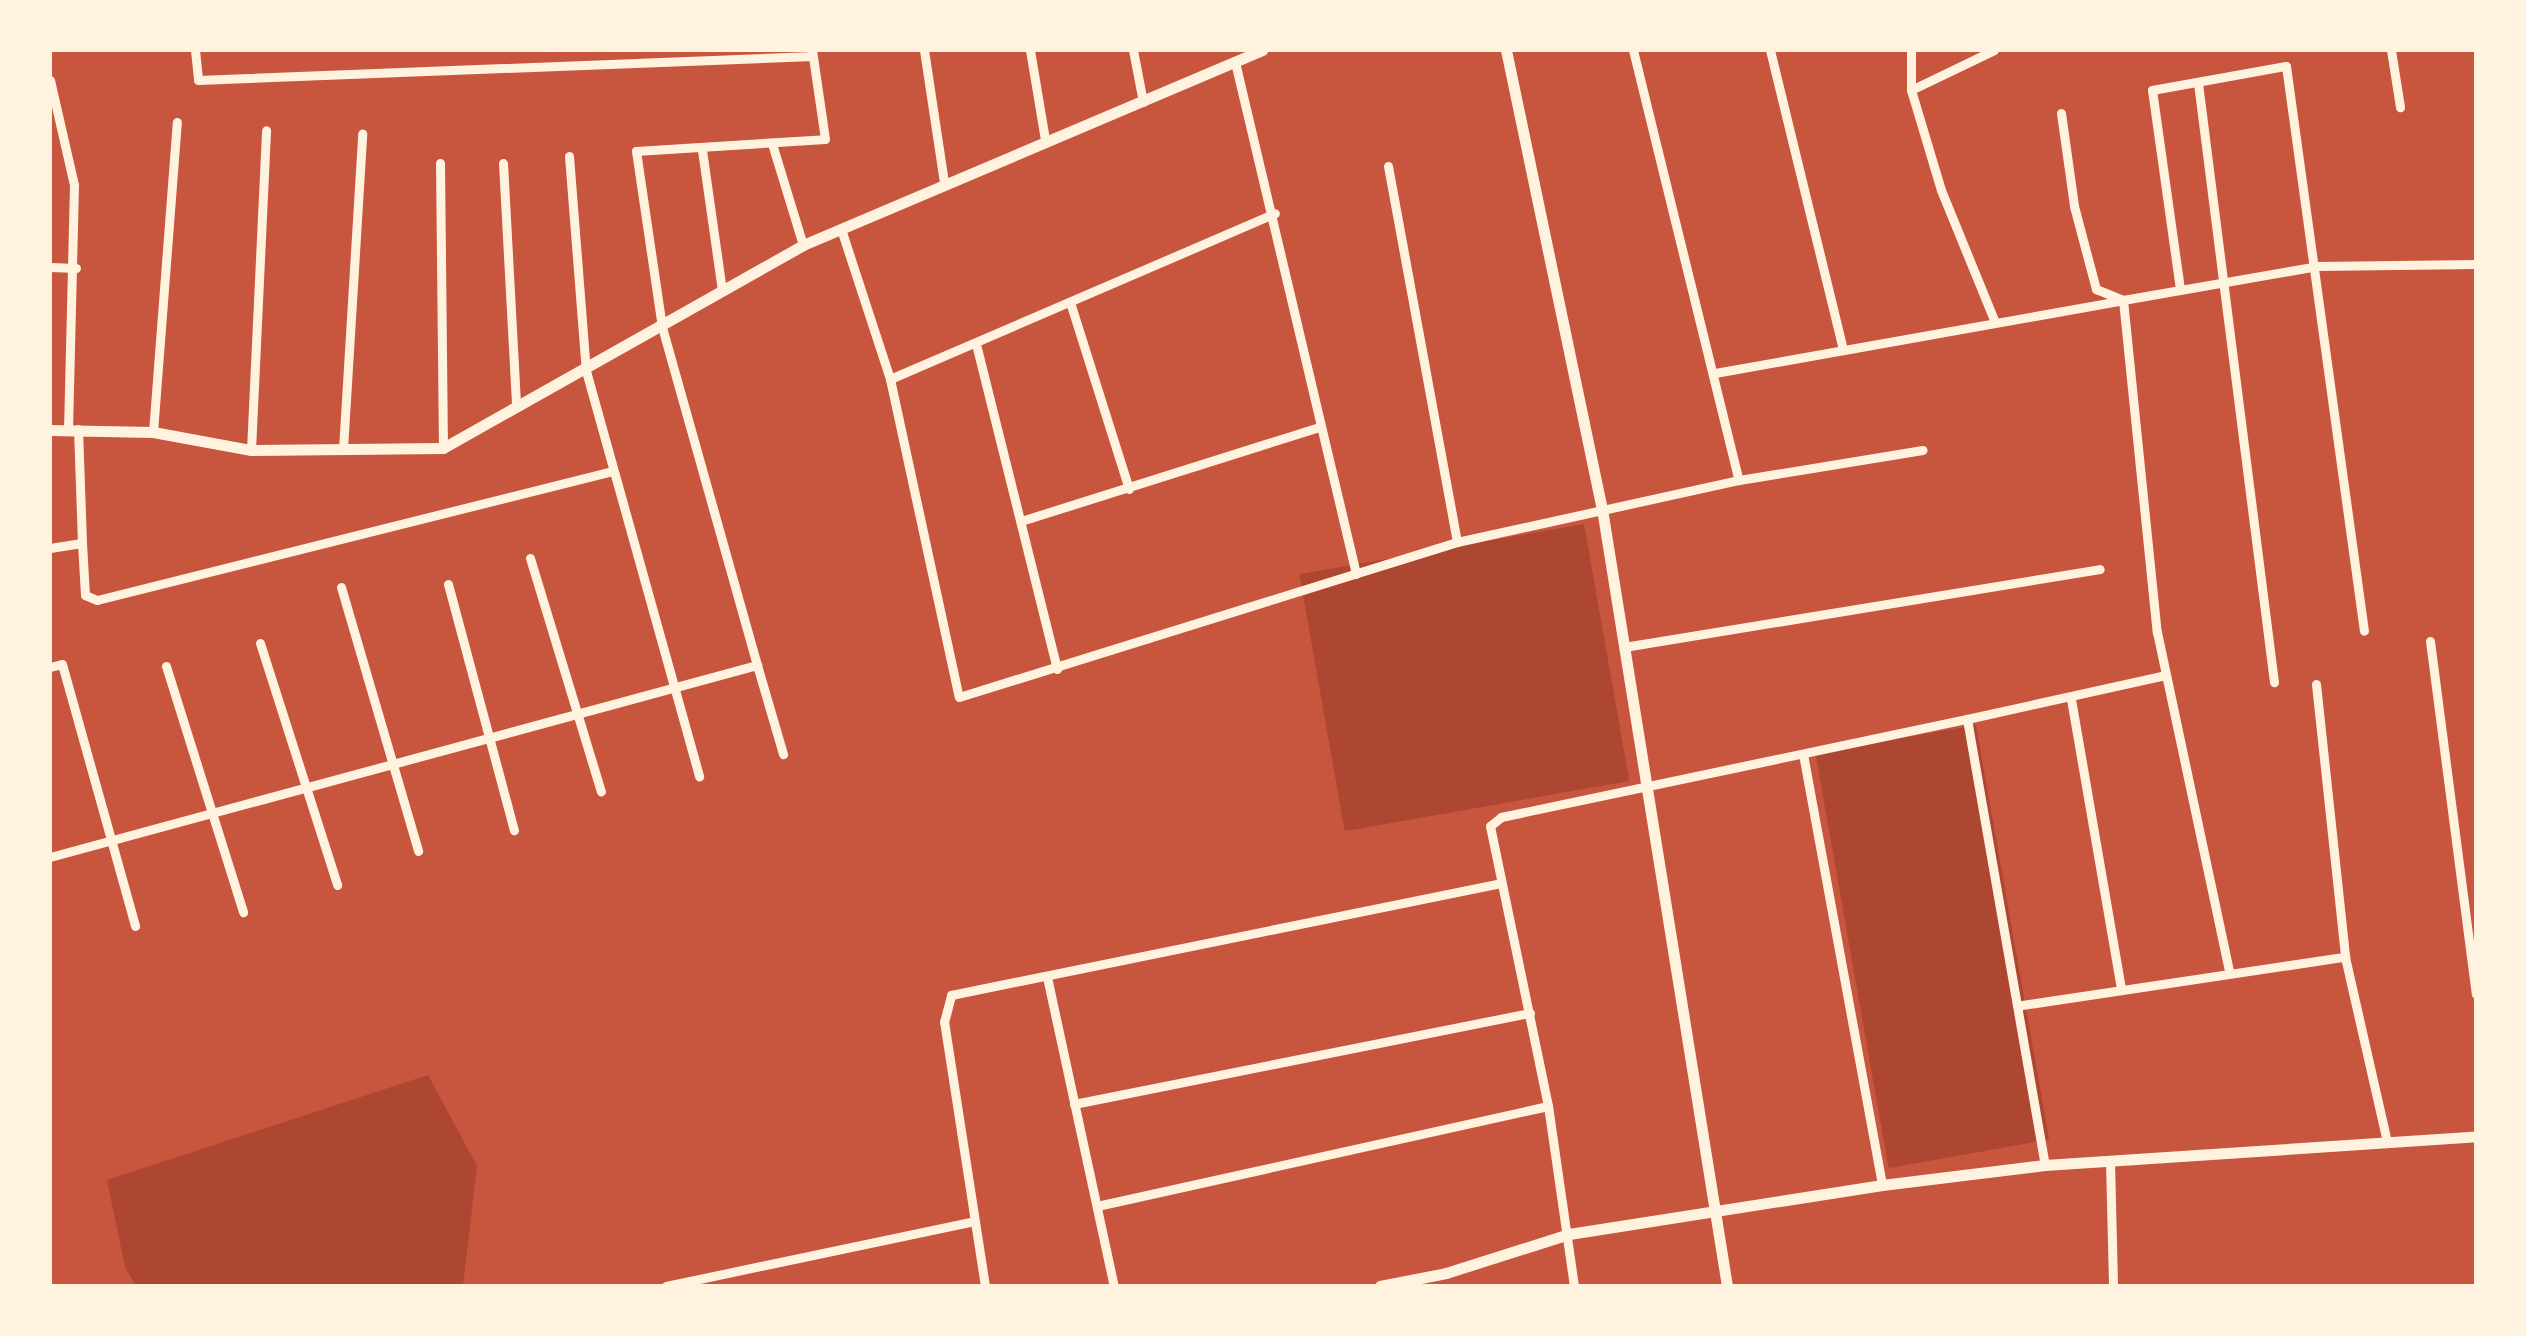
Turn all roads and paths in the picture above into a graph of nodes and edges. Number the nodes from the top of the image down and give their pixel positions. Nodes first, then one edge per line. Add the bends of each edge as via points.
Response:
1 (194, 50) edge
2 (924, 50) edge
3 (1030, 50) edge
4 (1133, 50) edge
5 (1262, 50) edge
6 (1506, 50) edge
7 (1633, 50) edge
8 (1770, 50) edge
9 (1911, 50) edge
10 (1994, 50) edge
11 (2392, 50) edge
12 (812, 53) edge
13 (1235, 62) junction
14 (50, 80) edge
15 (2198, 83) junction
16 (1911, 90) junction
17 (1143, 102) junction
18 (2400, 107) dead end
19 (2061, 113) dead end
20 (176, 122) dead end
21 (266, 130) dead end
22 (362, 134) dead end
23 (1044, 140) junction
24 (773, 147) junction
25 (702, 150) junction
26 (569, 156) dead end
27 (503, 162) dead end
28 (440, 163) dead end
29 (1388, 166) dead end
30 (944, 183) junction
31 (1275, 213) junction
32 (841, 229) junction
33 (802, 245) junction
34 (2476, 264) edge
35 (2317, 266) junction
36 (50, 267) edge
37 (76, 268) junction
38 (2226, 278) junction
39 (2180, 289) junction
40 (722, 290) junction
41 (2124, 300) junction
42 (1070, 302) junction
43 (1994, 320) junction
44 (662, 327) junction
45 (976, 344) junction
46 (1844, 350) junction
47 (586, 371) junction
48 (1715, 374) junction
49 (890, 379) junction
50 (516, 403) junction
51 (1320, 427) junction
52 (73, 428) junction
53 (50, 430) edge
54 (153, 432) junction
55 (442, 448) junction
56 (344, 449) junction
57 (252, 450) junction
58 (1923, 450) dead end
59 (613, 470) junction
60 (1739, 480) junction
61 (1129, 488) junction
62 (1602, 509) junction
63 (1022, 521) junction
64 (1456, 542) junction
65 (82, 544) junction
66 (50, 548) edge
67 (530, 558) dead end
68 (2100, 569) dead end
69 (1356, 574) junction
70 (448, 584) dead end
71 (341, 587) dead end
72 (2364, 630) dead end
73 (2430, 641) dead end
74 (260, 644) dead end
75 (1624, 647) junction
76 (757, 664) junction
77 (166, 666) dead end
78 (50, 667) edge
79 (1057, 669) junction
80 (2165, 675) junction
81 (2274, 682) dead end
82 (2316, 684) dead end
83 (672, 688) junction
84 (2071, 698) junction
85 (579, 714) junction
86 (1966, 719) junction
87 (491, 739) junction
88 (783, 754) dead end
89 (1803, 754) junction
90 (395, 765) junction
91 (699, 777) dead end
92 (1646, 787) junction
93 (307, 790) junction
94 (602, 791) dead end
95 (215, 815) junction
96 (514, 830) dead end
97 (112, 842) junction
98 (418, 852) dead end
99 (50, 856) edge
100 (1501, 883) junction
101 (337, 885) dead end
102 (242, 912) dead end
103 (135, 926) dead end
104 (2346, 957) junction
105 (2229, 972) junction
106 (1047, 978) junction
107 (2121, 987) junction
108 (2476, 987) edge
109 (2022, 1004) junction
110 (1530, 1013) junction
111 (1074, 1104) junction
112 (1548, 1106) junction
113 (2476, 1136) edge
114 (2386, 1138) junction
115 (2110, 1161) junction
116 (2045, 1165) junction
117 (1882, 1185) junction
118 (1097, 1206) junction
119 (1718, 1210) junction
120 (974, 1220) junction
121 (1569, 1234) junction
122 (1446, 1280) edge
123 (666, 1286) edge
124 (985, 1286) edge
125 (1114, 1286) edge
126 (1380, 1286) edge
127 (1574, 1286) edge
128 (1728, 1286) edge
129 (2113, 1286) edge

1 - 12 street via 198,80
2 - 30 street
3 - 23 street
4 - 17 street
5 - 13 street
6 - 62 street
7 - 48 street
8 - 46 street
9 - 16 street
10 - 16 street
11 - 18 street
12 - 24 street via 825,139
13 - 17 street
13 - 31 street
14 - 37 street via 73,173
15 - 35 street via 2286,66
15 - 38 street
15 - 39 street via 2152,90
16 - 43 street via 1941,190
17 - 23 street
19 - 41 street via 2074,206 2096,289
20 - 54 street
21 - 57 street
22 - 56 street
23 - 30 street
24 - 25 street
24 - 33 street
25 - 40 street
25 - 44 street via 636,151
26 - 47 street
27 - 50 street
28 - 55 street
29 - 64 street
30 - 32 street
31 - 42 street
31 - 51 street
32 - 33 street
32 - 49 street
33 - 40 street
34 - 35 street
35 - 38 street
35 - 72 street
36 - 37 street
37 - 52 street
38 - 39 street
38 - 81 street
39 - 41 street
40 - 44 street
41 - 43 street
41 - 80 street
42 - 45 street
42 - 61 street
43 - 46 street
44 - 47 street
44 - 76 street
45 - 49 street
45 - 63 street
46 - 48 street
47 - 50 street
47 - 59 street
48 - 60 street
49 - 79 street via 960,697
50 - 55 street
51 - 61 street
51 - 69 street
52 - 53 street
52 - 54 street
52 - 65 street
54 - 57 street
55 - 56 street
56 - 57 street
58 - 60 street
59 - 65 street via 97,600 85,594
59 - 83 street
60 - 62 street
61 - 63 street
62 - 64 street
62 - 75 street
63 - 79 street
64 - 69 street
65 - 66 street
67 - 85 street
68 - 75 street
69 - 79 street
70 - 87 street
71 - 90 street
73 - 108 street
74 - 93 street
75 - 92 street
76 - 83 street
76 - 88 street
77 - 95 street
78 - 97 street via 62,664
80 - 84 street
80 - 105 street
82 - 104 street
83 - 85 street
83 - 91 street
84 - 86 street
84 - 107 street
85 - 87 street
85 - 94 street
86 - 89 street
86 - 109 street
87 - 90 street
87 - 96 street
89 - 92 street
89 - 117 street
90 - 93 street
90 - 98 street
92 - 100 street via 1500,817 1490,826
92 - 119 street
93 - 95 street
93 - 101 street
95 - 97 street
95 - 102 street
97 - 99 street
97 - 103 street
100 - 106 street
100 - 110 street
104 - 105 street
104 - 114 street
105 - 107 street
106 - 111 street
106 - 120 street via 951,995 944,1022
107 - 109 street
109 - 116 street
110 - 111 street
110 - 112 street
111 - 118 street
112 - 118 street
112 - 121 street
113 - 114 street
114 - 115 street
115 - 116 street
115 - 129 street
116 - 117 street
117 - 119 street
118 - 125 street
119 - 121 street
119 - 128 street
120 - 123 street
120 - 124 street
121 - 122 street
121 - 127 street
122 - 126 street

